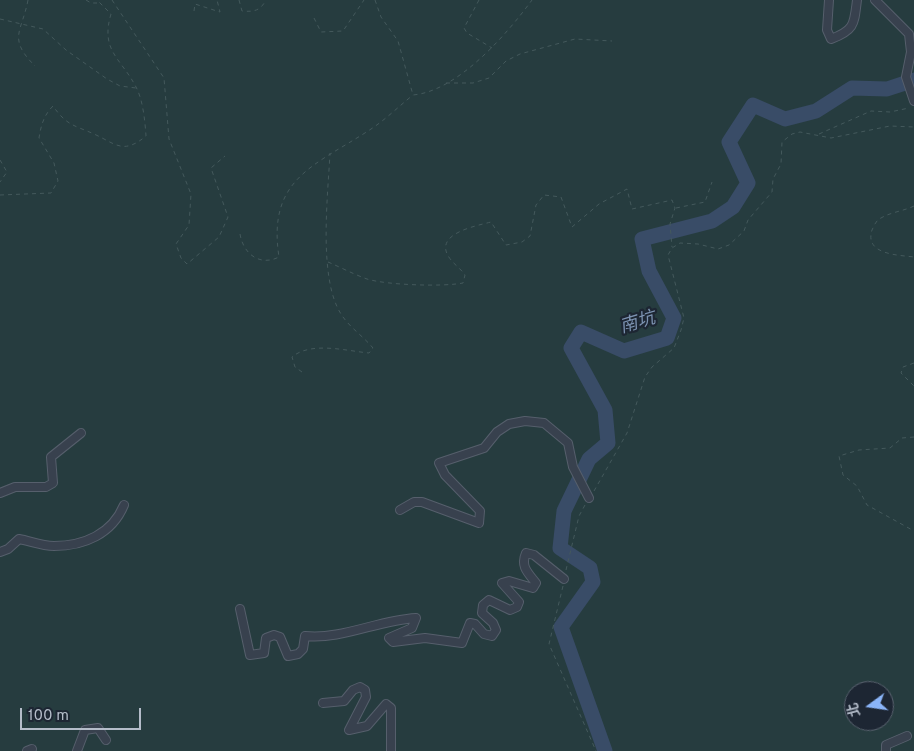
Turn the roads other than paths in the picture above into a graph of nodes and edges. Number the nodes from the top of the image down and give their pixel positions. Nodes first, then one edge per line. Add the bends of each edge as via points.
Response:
1 (829, 0) edge
2 (857, 0) edge
3 (875, 0) edge
4 (914, 101) edge
5 (81, 432) dead end
6 (0, 493) edge
7 (589, 498) road end
8 (124, 505) dead end
9 (400, 510) dead end
10 (0, 552) edge
11 (564, 579) road end
12 (240, 609) dead end
13 (323, 703) dead end
14 (907, 736) dead end
15 (106, 740) dead end
16 (27, 751) edge
17 (32, 751) edge
18 (77, 751) edge
19 (391, 751) edge
20 (886, 751) edge

1 - 2 lane via 828,30 831,39 853,27
3 - 4 lane via 909,34 911,52 906,78
5 - 6 lane via 51,458 53,483 46,487 15,487
7 - 9 lane via 572,467 568,443 544,423 525,421 509,424 497,432 484,448 439,463 445,476 480,511 479,523 422,502 414,502
8 - 10 lane via 118,519 106,531 78,543 52,546 19,538
11 - 12 lane via 534,554 526,553 524,568 536,583 533,588 509,581 502,584 519,602 517,607 510,610 489,600 483,605 482,613 496,630 492,636 470,624 462,643 425,638 393,642 389,638 412,628 416,618 398,619 329,636 305,636 298,654 288,656 280,637 274,635 266,638 264,653 256,656 250,654
13 - 19 lane via 344,701 360,687 365,690 366,697 349,730 367,726 386,704 391,708
14 - 20 lane via 886,745
15 - 18 lane via 98,728 85,730
16 - 17 lane

